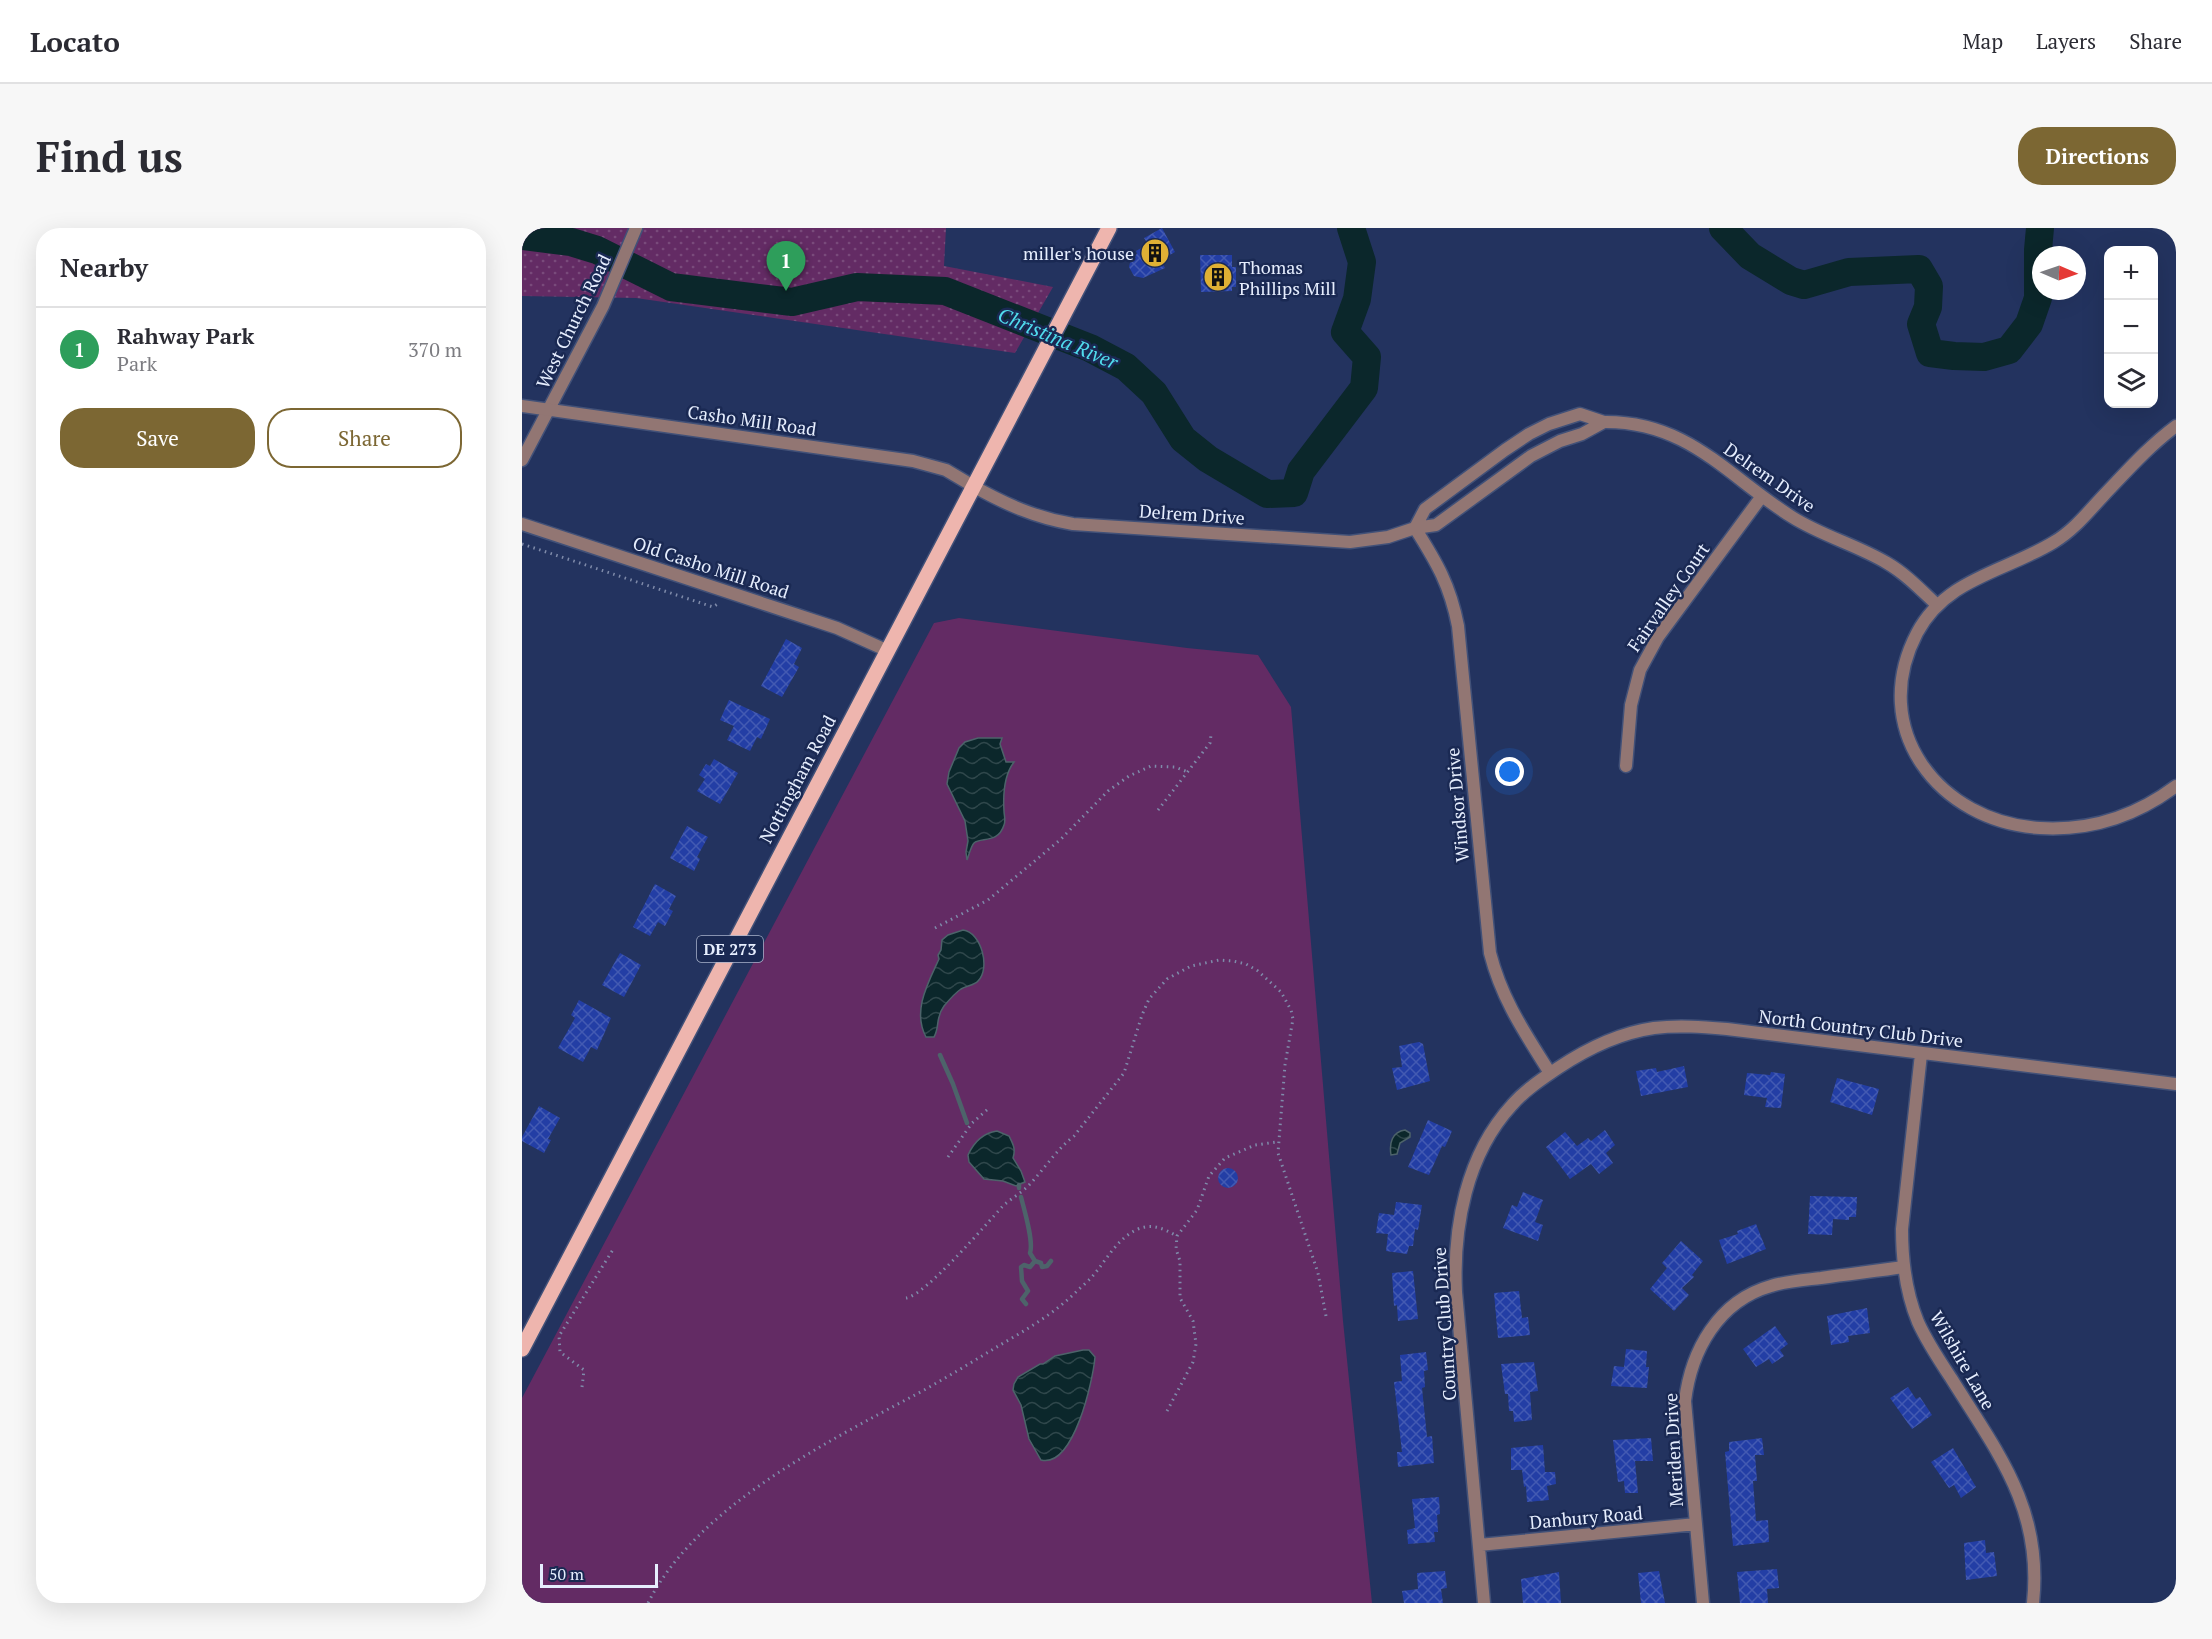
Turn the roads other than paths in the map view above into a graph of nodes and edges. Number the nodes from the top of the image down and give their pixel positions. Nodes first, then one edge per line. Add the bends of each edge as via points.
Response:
1 (636, 228) edge
2 (1109, 228) edge
3 (522, 406) edge
4 (550, 409) junction
5 (1604, 422) junction
6 (2176, 426) edge
7 (522, 460) edge
8 (973, 486) junction
9 (1762, 496) junction
10 (522, 524) edge
11 (1415, 528) junction
12 (1936, 605) junction
13 (886, 650) junction
14 (1626, 766) dead end
15 (2176, 786) edge
16 (1921, 1054) junction
17 (1550, 1073) junction
18 (2176, 1084) edge
19 (1904, 1267) junction
20 (522, 1349) edge
21 (1696, 1524) junction
22 (1479, 1545) junction
23 (1484, 1603) edge
24 (1703, 1603) edge
25 (2033, 1603) edge

1 - 4 street, West Church Road via 589,336
2 - 8 main road, Nottingham Road / DE 273
3 - 4 street, Casho Mill Road
4 - 7 street, West Church Road
4 - 8 street, Casho Mill Road via 913,460 946,470
5 - 9 street, Delrem Drive via 1639,424 1682,439
5 - 11 street, Delrem Drive via 1531,456 1436,525
5 - 11 street, Delrem Drive via 1580,414 1529,434 1425,509
6 - 12 street via 2135,461 2073,528 2054,542 1959,588
8 - 11 street, Delrem Drive via 1023,511 1072,524 1350,542 1388,537
8 - 13 main road, Nottingham Road / DE 273
9 - 12 street, Delrem Drive via 1815,530 1887,563
9 - 14 street, Fairvalley Court via 1658,637 1640,670 1631,705
10 - 13 street, Old Casho Mill Road via 837,628
11 - 17 street, Windsor Drive via 1449,587 1458,626 1490,953 1514,1017
12 - 15 street via 1909,649 1903,669 1901,710 1904,729 1923,768 1951,796 1977,811 2014,824 2060,828 2082,827 2125,816
13 - 20 main road, Nottingham Road / DE 273
16 - 17 street, North Country Club Drive via 1677,1026 1609,1040
16 - 18 street, North Country Club Drive
16 - 19 street, Wilshire Lane via 1903,1211
17 - 22 street, Country Club Drive via 1514,1103 1492,1132 1473,1170 1459,1217 1456,1292
19 - 21 street, Meriden Drive via 1770,1286 1742,1300 1712,1327 1693,1362 1685,1401
19 - 25 street, Wilshire Lane via 1919,1323 2016,1485 2032,1537
21 - 22 street, Danbury Road
21 - 24 street, Meriden Drive
22 - 23 street, Country Club Drive

